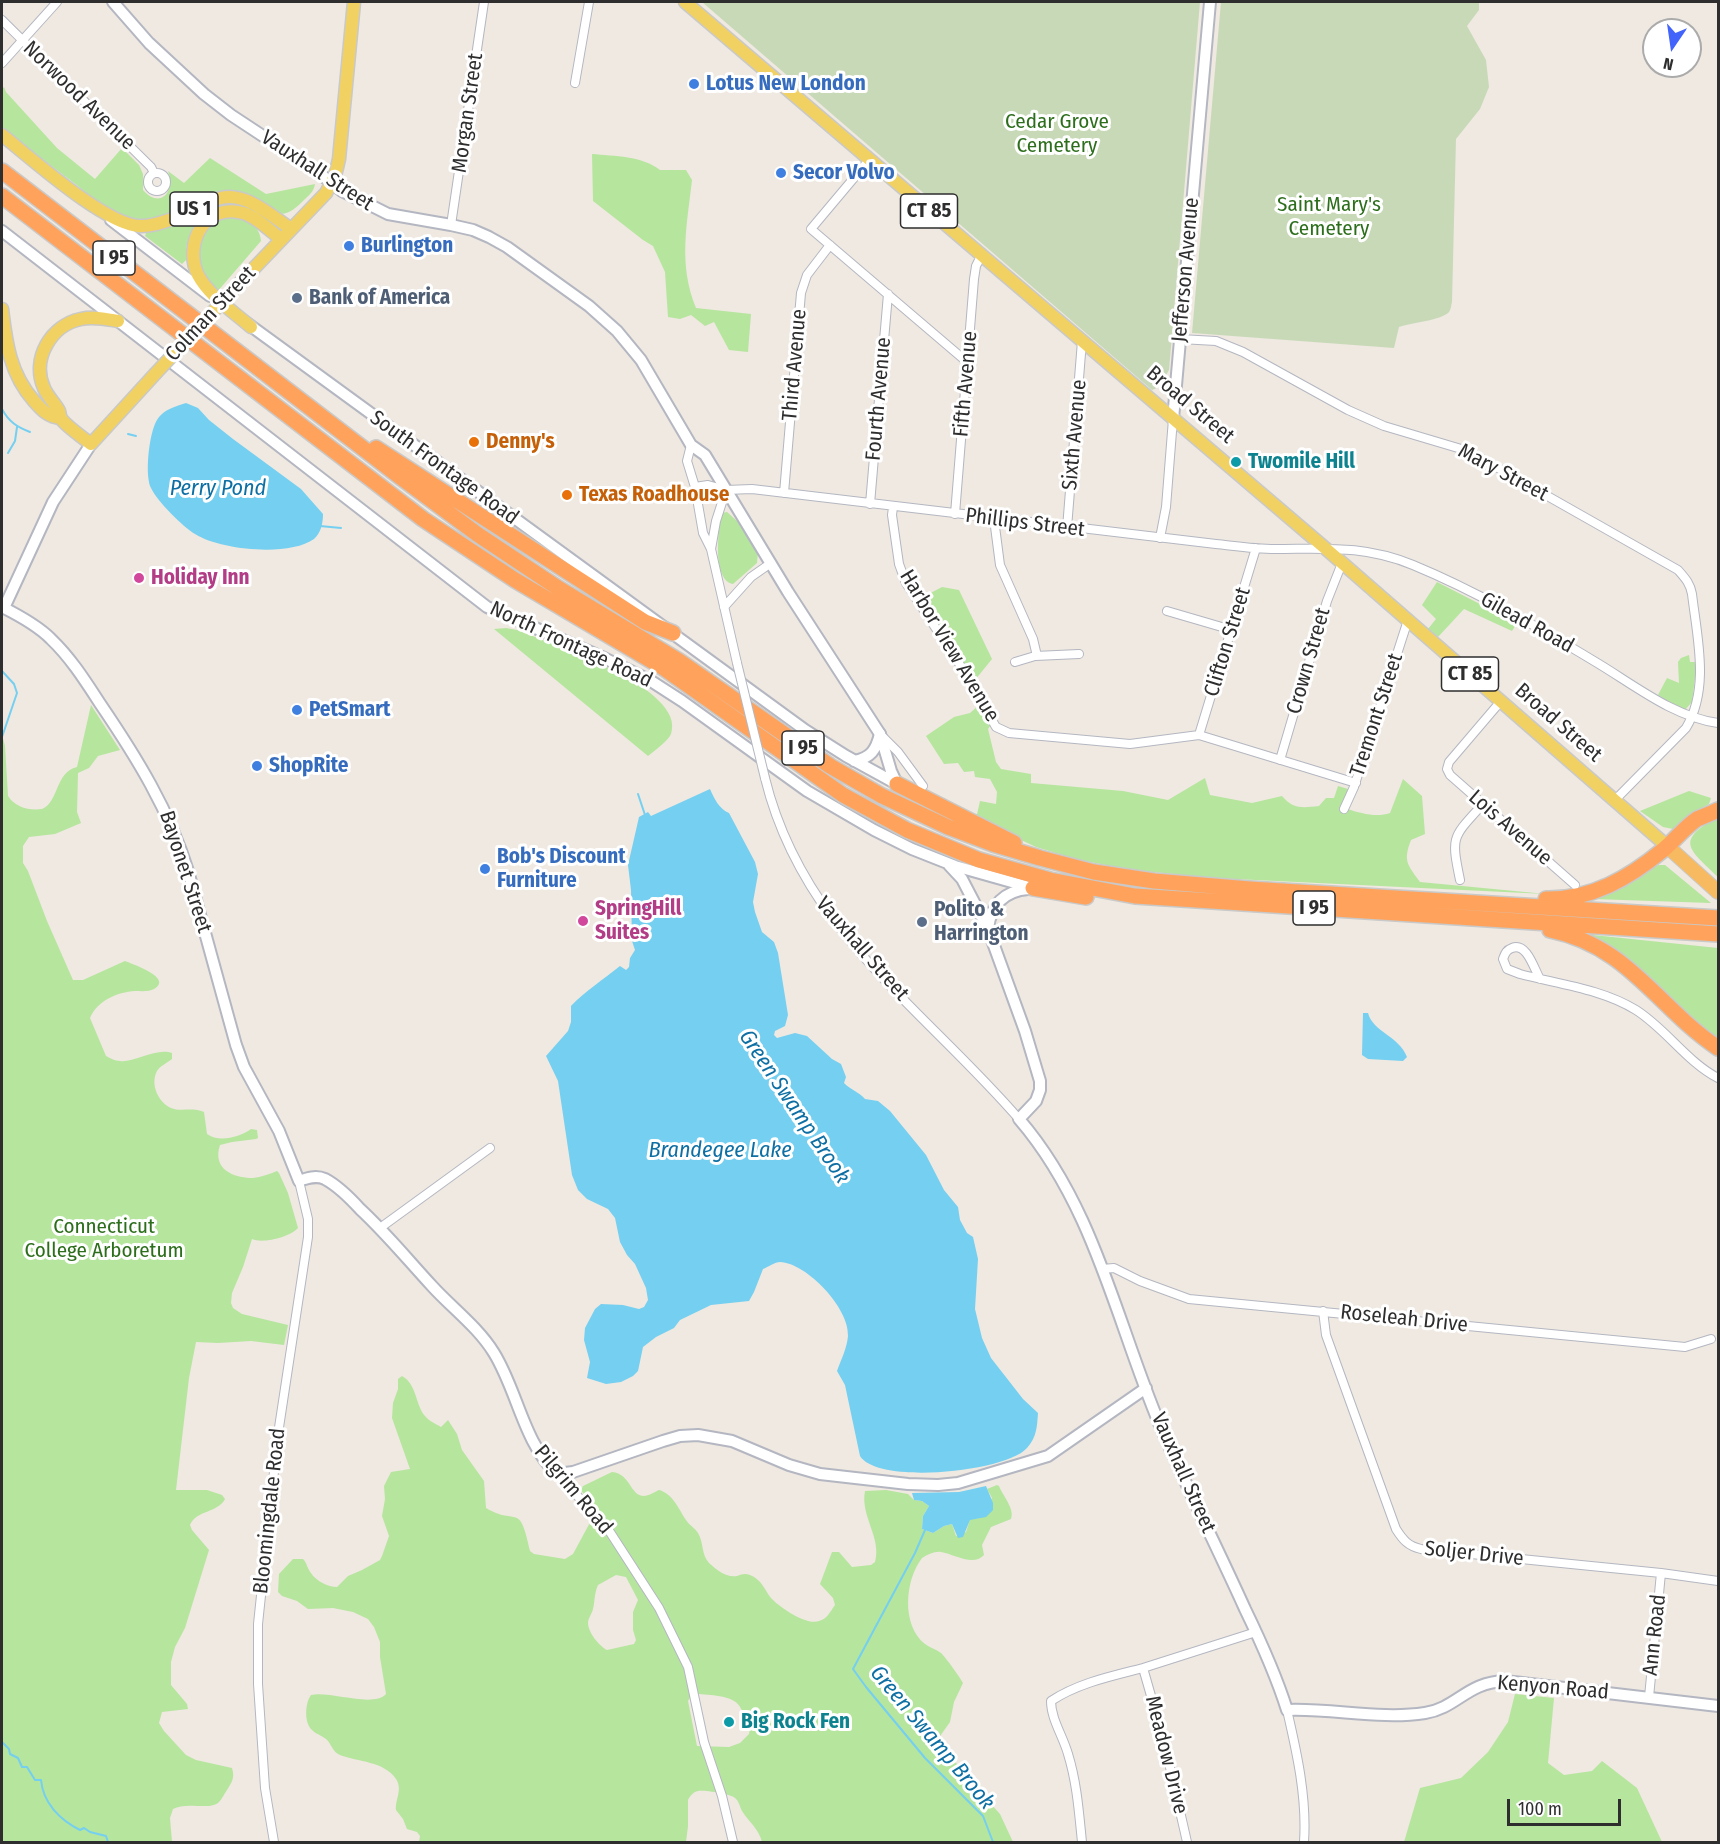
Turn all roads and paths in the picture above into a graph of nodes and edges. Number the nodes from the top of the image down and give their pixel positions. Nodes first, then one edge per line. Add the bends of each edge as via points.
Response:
1 (57, 2) edge
2 (113, 2) edge
3 (354, 2) edge
4 (484, 2) edge
5 (589, 2) edge
6 (685, 2) edge
7 (1210, 2) edge
8 (2, 20) edge
9 (21, 40) junction
10 (2, 63) edge
11 (575, 84) dead end
12 (2, 135) edge
13 (869, 160) junction
14 (2, 171) edge
15 (154, 173) dead end
16 (332, 183) junction
17 (2, 196) edge
18 (94, 207) junction
19 (451, 225) junction
20 (291, 229) junction
21 (2, 231) edge
22 (281, 239) junction
23 (830, 245) junction
24 (981, 256) junction
25 (888, 294) junction
26 (2, 309) edge
27 (118, 321) junction
28 (251, 327) junction
29 (1180, 339) junction
30 (1082, 342) junction
31 (967, 362) junction
32 (304, 404) junction
33 (61, 418) junction
34 (1173, 419) junction
35 (91, 444) junction
36 (691, 445) junction
37 (695, 487) junction
38 (726, 490) junction
39 (784, 493) junction
40 (697, 496) junction
41 (870, 504) junction
42 (893, 507) junction
43 (955, 514) junction
44 (994, 519) junction
45 (1067, 528) junction
46 (1160, 538) junction
47 (1256, 548) junction
48 (1325, 548) junction
49 (711, 549) junction
50 (771, 563) junction
51 (1342, 563) junction
52 (724, 608) junction
53 (2, 609) edge
54 (1167, 611) dead end
55 (1408, 620) junction
56 (1232, 630) junction
57 (673, 633) junction
58 (1079, 654) dead end
59 (1037, 656) junction
60 (1015, 662) dead end
61 (1501, 701) junction
62 (1692, 717) junction
63 (1719, 723) edge
64 (880, 734) junction
65 (1199, 735) junction
66 (1280, 760) junction
67 (854, 761) junction
68 (1356, 783) junction
69 (897, 784) junction
70 (923, 786) dead end
71 (1615, 800) junction
72 (1482, 805) junction
73 (1344, 809) dead end
74 (1719, 810) edge
75 (1667, 846) junction
76 (1049, 861) junction
77 (946, 863) junction
78 (1460, 880) dead end
79 (1575, 885) dead end
80 (1033, 888) junction
81 (1719, 892) edge
82 (1139, 896) junction
83 (1478, 903) junction
84 (1714, 917) edge
85 (1488, 918) junction
86 (988, 929) junction
87 (1719, 934) edge
88 (1540, 979) junction
89 (1719, 1048) edge
90 (1719, 1078) edge
91 (1019, 1119) junction
92 (490, 1148) dead end
93 (298, 1181) junction
94 (380, 1228) junction
95 (1102, 1269) junction
96 (1323, 1311) junction
97 (1712, 1338) dead end
98 (1146, 1388) junction
99 (557, 1474) junction
100 (1661, 1573) junction
101 (1719, 1581) edge
102 (1256, 1632) junction
103 (1143, 1668) junction
104 (1649, 1697) junction
105 (1719, 1706) edge
106 (1287, 1710) junction
107 (274, 1842) edge
108 (733, 1842) edge
109 (1082, 1842) edge
110 (1187, 1842) edge
111 (1304, 1842) edge

1 - 9 street
2 - 16 street, Vauxhall Street via 149,43 204,94
3 - 16 main road, Colman Street via 339,159
4 - 19 street, Morgan Street
5 - 11 street
6 - 13 main road, Broad Street / CT 85
7 - 29 street, Jefferson Avenue
8 - 9 street, Norwood Avenue
9 - 10 street
9 - 15 street, Norwood Avenue
12 - 18 main road, South Frontage Road / US 1
13 - 23 street via 811,229
13 - 24 main road, Broad Street / CT 85
14 - 32 highway, I 95
16 - 19 street, Vauxhall Street via 351,197 388,214
16 - 20 main road, Colman Street
17 - 82 highway, I 95 via 423,519 515,580 662,667 843,795 897,825 979,860 1050,880
18 - 20 main road, US 1 via 124,223 144,226 232,197 258,207
18 - 28 street, South Frontage Road
19 - 36 street, Vauxhall Street via 473,230 507,247 617,331 641,360
20 - 22 main road, Colman Street
21 - 27 street, North Frontage Road
22 - 28 main road via 250,217 234,212 207,221 194,240 192,256 203,284
22 - 35 main road, Colman Street, bridge
23 - 25 street
23 - 39 street, Third Avenue via 807,275 801,293
24 - 30 main road, Broad Street / CT 85
24 - 31 street, Fifth Avenue via 974,279
25 - 31 street
25 - 41 street, Fourth Avenue
26 - 33 main road via 8,351 17,377 45,413
27 - 33 main road via 78,320 61,328 48,341 41,378
27 - 77 street, North Frontage Road via 474,599 498,614 651,681 834,808
28 - 57 street, South Frontage Road
29 - 34 street, Jefferson Avenue
29 - 62 street, Mary Street via 1216,341 1384,426 1468,451 1678,570 1690,584 1700,658 1697,703
30 - 34 main road, Broad Street / CT 85
30 - 45 street, Sixth Avenue
31 - 43 street, Fifth Avenue
32 - 57 highway via 335,417 645,622
32 - 76 highway, I 95 via 490,543 679,661 840,772 948,827
33 - 35 main road
34 - 46 street, Jefferson Avenue
34 - 48 main road, Broad Street / CT 85
35 - 53 street, Colman Street via 53,502
36 - 37 street, Vauxhall Street via 687,459
36 - 38 street, Vauxhall Street via 705,454
37 - 38 street, Phillips Street via 708,485
37 - 40 street, Vauxhall Street
38 - 39 street, Phillips Street
38 - 40 street, Phillips Street via 715,497
38 - 49 street
38 - 50 street, Vauxhall Street
39 - 41 street, Phillips Street
40 - 49 street, Vauxhall Street via 703,533
41 - 42 street, Phillips Street
42 - 43 street, Phillips Street
42 - 65 street, Harbor View Avenue via 901,572 996,727 1009,733 1130,744
43 - 44 street, Phillips Street
44 - 45 street, Phillips Street
44 - 59 street via 1000,565
45 - 46 street, Phillips Street
46 - 47 street, Phillips Street
47 - 48 street, Phillips Street
47 - 56 street, Clifton Street
48 - 51 main road, Broad Street / CT 85
48 - 62 street, Gilead Road via 1371,552 1414,565 1531,624
49 - 52 street, Vauxhall Street
50 - 52 street via 751,577
50 - 64 street, Vauxhall Street
51 - 55 main road, Broad Street / CT 85
51 - 66 street, Crown Street
52 - 91 street, Vauxhall Street, bridge via 779,825 812,891 869,963
53 - 93 street, Bayonet Street via 39,629 63,652 119,730 161,802 184,860 244,1067 279,1131
54 - 56 street
55 - 61 main road, Broad Street / CT 85
55 - 68 street, Tremont Street
56 - 65 street, Clifton Street
57 - 67 street, South Frontage Road
58 - 59 street
59 - 60 street
61 - 71 main road, Broad Street / CT 85
61 - 72 street, Lois Avenue via 1449,762 1450,775
62 - 63 street, Gilead Road
62 - 71 street via 1686,728
64 - 67 street via 873,752
64 - 69 street
64 - 70 street, Vauxhall Street
65 - 66 street
66 - 68 street
67 - 69 street, South Frontage Road
68 - 73 street, Tremont Street
69 - 76 highway
71 - 75 main road, Broad Street / CT 85
72 - 78 street via 1454,842
72 - 79 street, Lois Avenue
74 - 75 highway via 1697,820
75 - 81 highway, Broad Street / CT 85
75 - 83 highway via 1641,868 1600,890 1560,899 1518,898
76 - 83 highway, I 95 via 1171,883
77 - 80 street, North Frontage Road
77 - 86 street via 962,879
80 - 82 highway via 1093,898
80 - 86 street via 1002,897 992,911
82 - 85 highway, I 95
83 - 84 highway, I 95
85 - 87 highway, I 95
85 - 89 highway via 1569,934 1613,955
86 - 91 street via 1040,1081 1036,1101
88 - 88 street via 1507,969 1503,964 1506,951 1518,946 1525,950
88 - 90 street via 1628,1006
91 - 95 street, Vauxhall Street via 1068,1188
92 - 94 street
93 - 94 street, Pilgrim Road via 325,1179
93 - 107 street, Bloomingdale Road via 308,1219 308,1237 278,1431 257,1646 266,1788
94 - 99 street, Pilgrim Road via 493,1352 535,1448
95 - 96 street, Roseleah Drive via 1114,1268 1189,1299
95 - 98 street, Vauxhall Street
96 - 97 street, Roseleah Drive via 1685,1347
96 - 100 street, Soljer Drive via 1326,1335 1402,1540 1421,1549
98 - 99 street via 1048,1456 958,1483 908,1484 820,1474 732,1441 698,1435 680,1436
98 - 102 street, Vauxhall Street
99 - 108 street, Pilgrim Road via 608,1528 659,1608 688,1667 704,1742
100 - 101 street, Soljer Drive
100 - 104 street, Ann Road
102 - 103 street, Meadow Drive
102 - 106 street, Vauxhall Street
103 - 109 street, Meadow Drive via 1099,1679 1051,1701 1077,1792
103 - 110 street, Meadow Drive
104 - 105 street, Kenyon Road
104 - 106 street, Kenyon Road via 1505,1681 1473,1688 1442,1708 1414,1715
106 - 111 street, Vauxhall Street via 1303,1799

